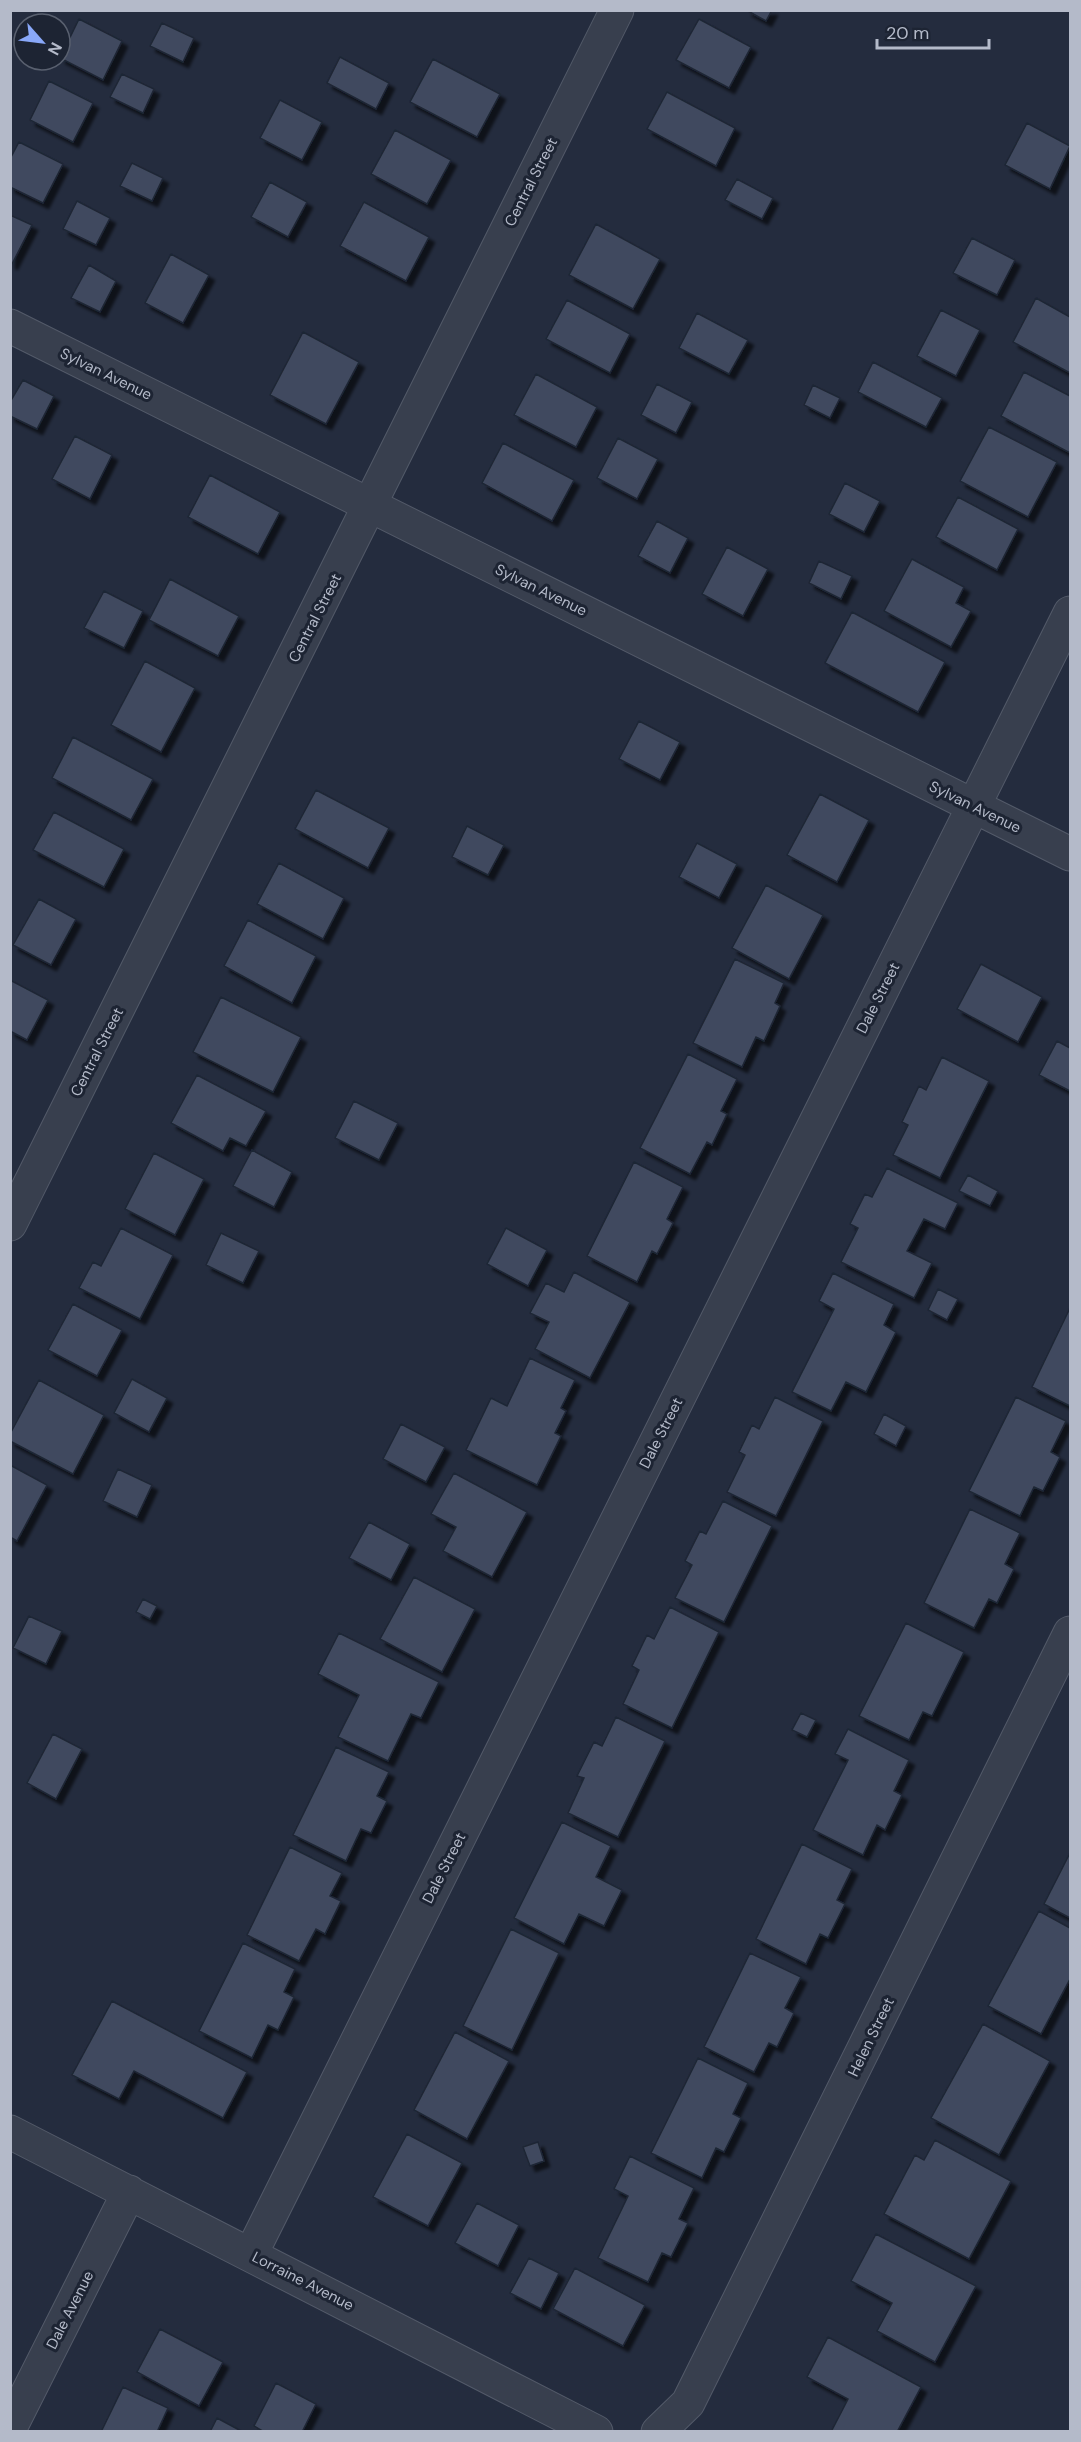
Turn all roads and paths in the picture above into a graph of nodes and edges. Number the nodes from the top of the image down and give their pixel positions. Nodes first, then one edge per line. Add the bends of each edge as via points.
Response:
1 (617, 10) edge
2 (10, 326) edge
3 (370, 505) junction
4 (1071, 613) edge
5 (973, 807) junction
6 (1071, 854) edge
7 (10, 1224) edge
8 (1071, 1633) edge
9 (10, 2132) edge
10 (129, 2192) junction
11 (251, 2254) junction
12 (10, 2428) edge
13 (596, 2432) edge
14 (658, 2432) edge

1 - 3 street, Central Street
2 - 3 street, Sylvan Avenue
3 - 5 street, Sylvan Avenue
3 - 7 street, Central Street
4 - 5 street, Dale Street
5 - 6 street, Sylvan Avenue
5 - 11 street, Dale Street
8 - 14 street, Helen Street via 688,2403
9 - 10 street, Lorraine Avenue
10 - 11 street, Lorraine Avenue
10 - 12 street, Dale Avenue
11 - 13 street, Lorraine Avenue

